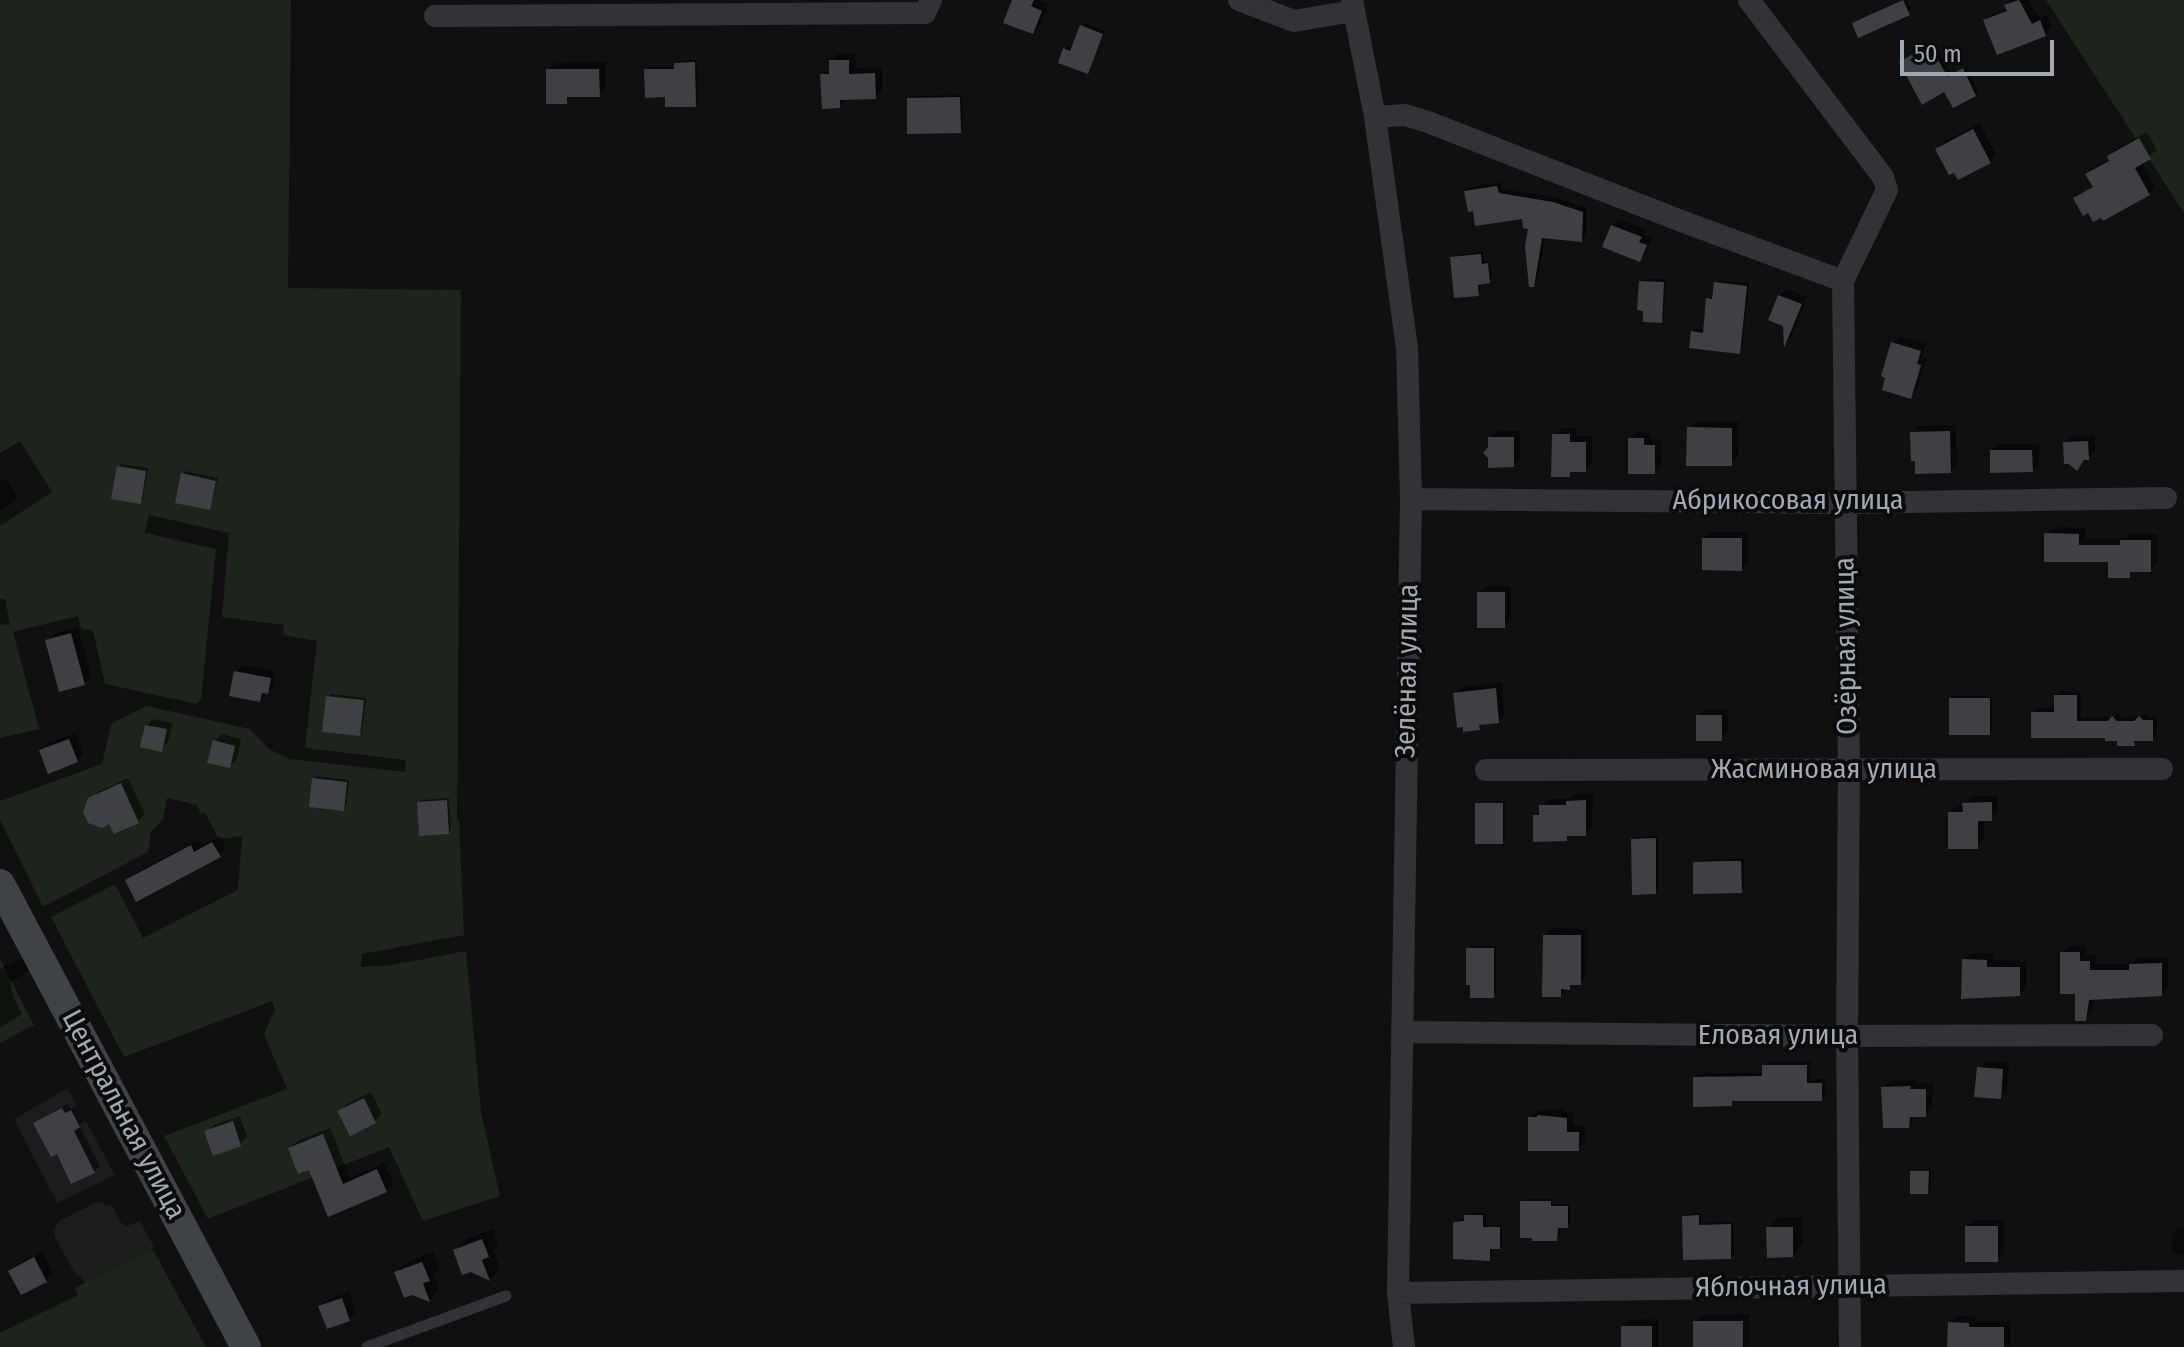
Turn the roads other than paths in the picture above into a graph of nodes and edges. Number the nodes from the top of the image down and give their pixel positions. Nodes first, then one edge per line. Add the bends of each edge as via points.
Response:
1 (931, 0) edge
2 (1239, 0) edge
3 (1749, 0) edge
4 (1352, 5) edge
5 (435, 16) dead end
6 (1375, 117) junction
7 (1843, 281) junction
8 (2166, 498) dead end
9 (1411, 499) junction
10 (1844, 503) junction
11 (2162, 769) dead end
12 (1486, 770) dead end
13 (1849, 770) junction
14 (0, 884) edge
15 (1404, 1032) junction
16 (2152, 1035) dead end
17 (1847, 1036) junction
18 (2184, 1281) edge
19 (1851, 1286) junction
20 (1398, 1293) junction
21 (506, 1296) dead end
22 (246, 1347) edge
23 (367, 1347) edge
24 (1404, 1347) edge
25 (1850, 1347) edge

1 - 5 street via 925,13
2 - 4 street via 1294,21
3 - 7 street, Озёрная улица via 1883,177 1887,190 1881,206
4 - 6 street, Зелёная улица
6 - 7 street via 1405,115 1428,122
6 - 9 street, Зелёная улица via 1407,348
7 - 10 street, Озёрная улица
8 - 10 street, Абрикосовая улица
9 - 10 street, Абрикосовая улица
9 - 15 street, Зелёная улица
10 - 13 street, Озёрная улица
11 - 13 street, Жасминовая улица
12 - 13 street, Жасминовая улица
13 - 17 street, Озёрная улица
14 - 22 main road, Центральная улица
15 - 17 street, Еловая улица
15 - 20 street, Зелёная улица
16 - 17 street, Еловая улица
17 - 19 street, Озёрная улица
18 - 19 street, Яблочная улица
19 - 20 street, Яблочная улица
19 - 25 street, Озёрная улица
20 - 24 street, Зелёная улица
21 - 23 lane

